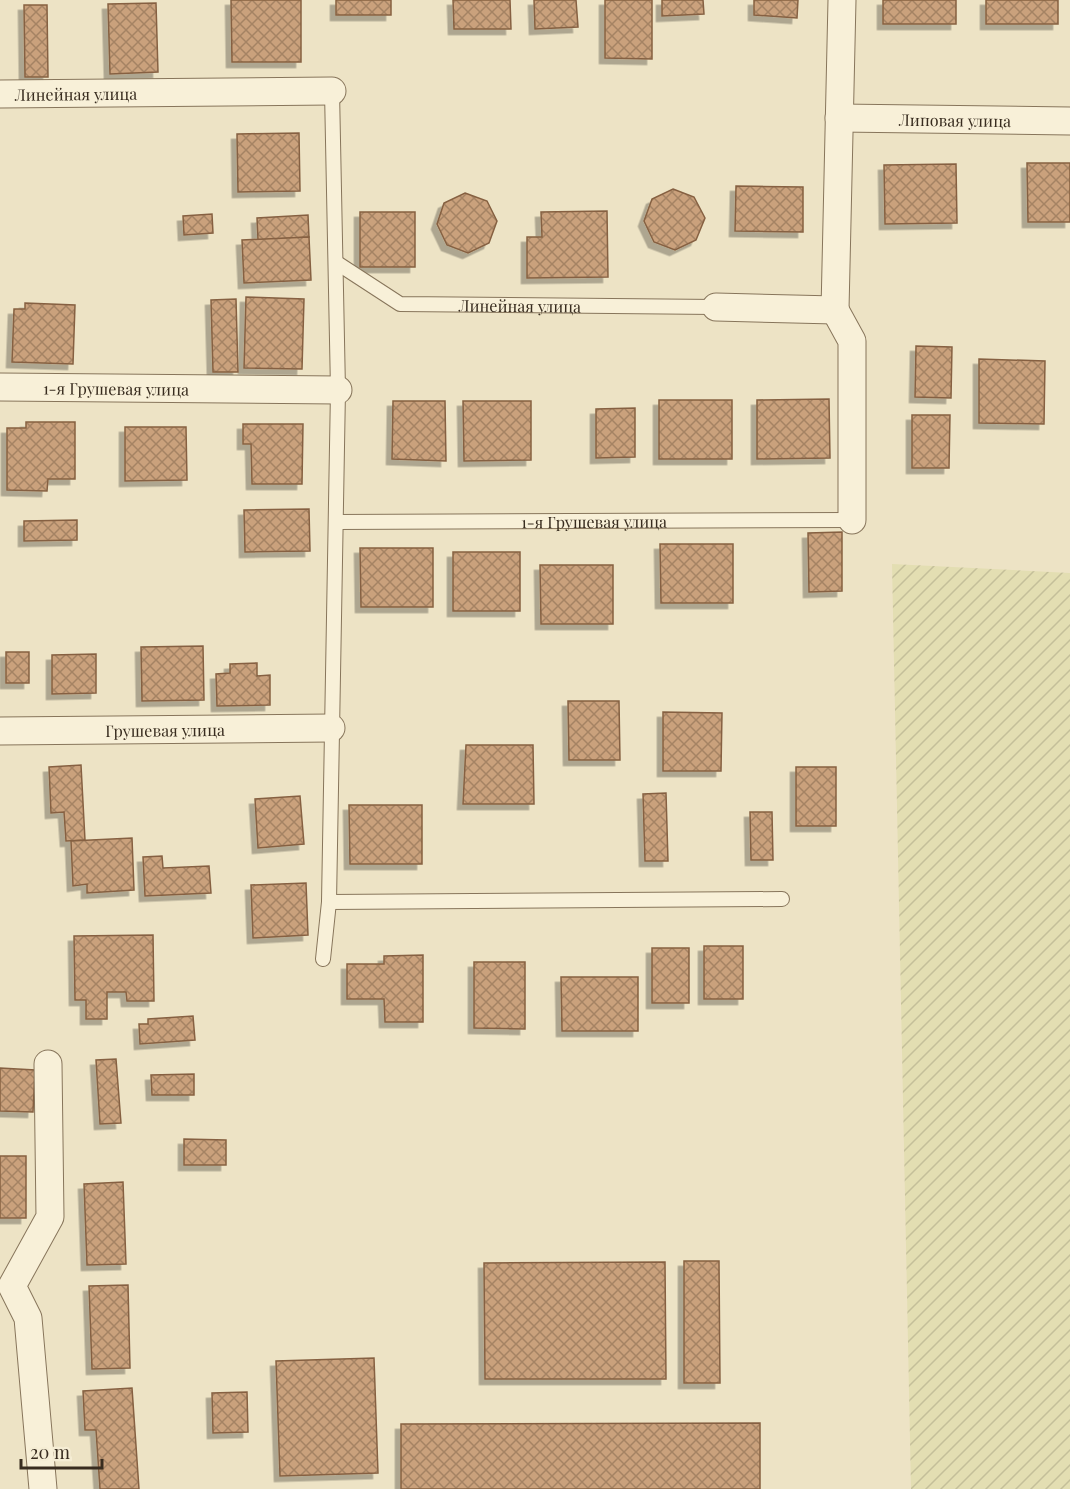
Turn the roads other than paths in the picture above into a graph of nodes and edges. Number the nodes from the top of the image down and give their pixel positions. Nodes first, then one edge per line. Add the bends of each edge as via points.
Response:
1 (842, 0) edge
2 (332, 91) joint
3 (0, 94) edge
4 (839, 118) junction
5 (1070, 121) edge
6 (337, 263) junction
7 (716, 307) joint
8 (835, 310) junction
9 (0, 387) edge
10 (338, 390) junction
11 (852, 520) joint
12 (336, 522) junction
13 (331, 728) junction
14 (0, 731) edge
15 (782, 899) dead end
16 (329, 902) junction
17 (323, 959) dead end
18 (48, 1064) dead end
19 (6, 1284) edge
20 (44, 1489) edge

1 - 4 street
2 - 3 street, Линейная улица
2 - 6 lane
4 - 5 street, Липовая улица
4 - 8 street
6 - 7 lane, Линейная улица via 400,304
6 - 10 lane
7 - 8 street
8 - 11 street via 852,341
9 - 10 street, 1-я Грушевая улица
10 - 12 lane
11 - 12 lane, 1-я Грушевая улица
12 - 13 lane
13 - 14 street, Грушевая улица
13 - 16 lane
15 - 16 lane
16 - 17 lane
18 - 19 street via 50,1217
19 - 20 street via 28,1318

